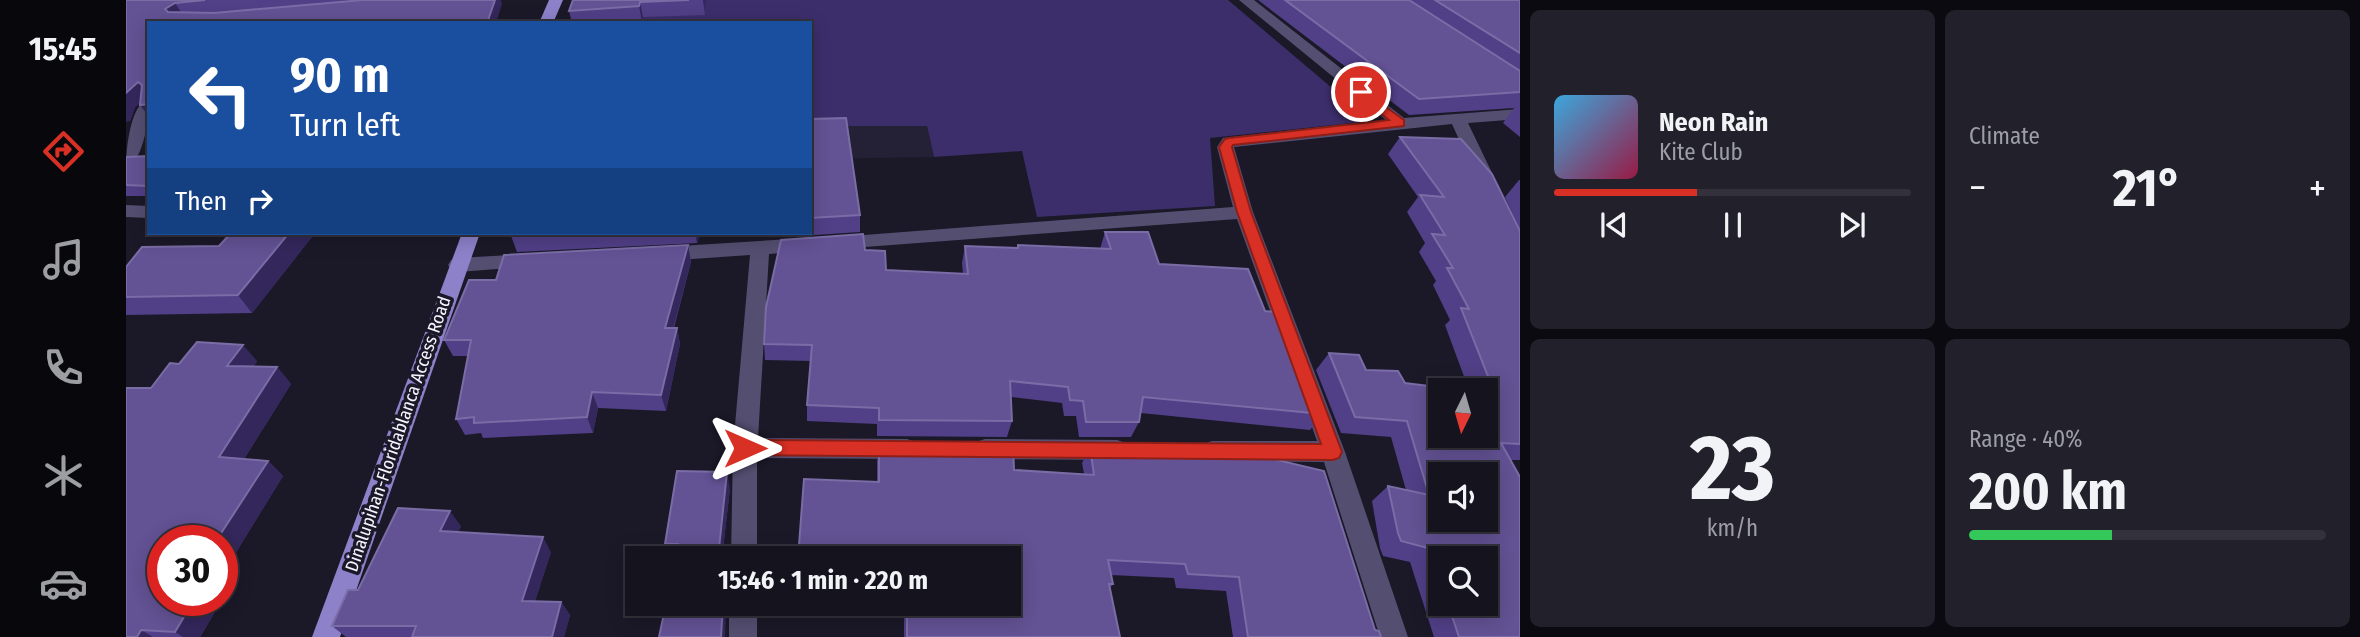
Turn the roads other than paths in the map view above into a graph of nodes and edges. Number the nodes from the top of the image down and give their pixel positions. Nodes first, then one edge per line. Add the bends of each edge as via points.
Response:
1 (556, 0) edge
2 (1246, 0) edge
3 (547, 21) edge
4 (147, 108) edge
5 (1520, 114) edge
6 (1458, 119) junction
7 (1399, 123) junction
8 (137, 132) edge
9 (126, 161) edge
10 (1492, 194) edge
11 (126, 211) edge
12 (147, 212) edge
13 (1244, 212) junction
14 (470, 235) edge
15 (760, 249) junction
16 (650, 255) edge
17 (554, 260) edge
18 (458, 265) junction
19 (745, 448) junction
20 (936, 449) edge
21 (964, 449) edge
22 (1141, 451) edge
23 (1182, 451) edge
24 (1333, 452) junction
25 (744, 546) edge
26 (743, 616) edge
27 (326, 637) edge
28 (743, 637) edge
29 (1394, 637) edge

1 - 3 main road
2 - 7 street
4 - 8 street
5 - 6 street
6 - 7 street
6 - 10 street
7 - 13 street via 1229,142 1225,147
8 - 9 street
11 - 12 street
13 - 15 street
13 - 24 street
14 - 18 main road, Dinalupihan-Floridablanca Access Road
15 - 16 street
15 - 19 street
17 - 18 street
18 - 27 main road, Dinalupihan-Floridablanca Access Road
19 - 20 street
19 - 25 street
21 - 22 street
23 - 24 street
24 - 29 street
26 - 28 street

